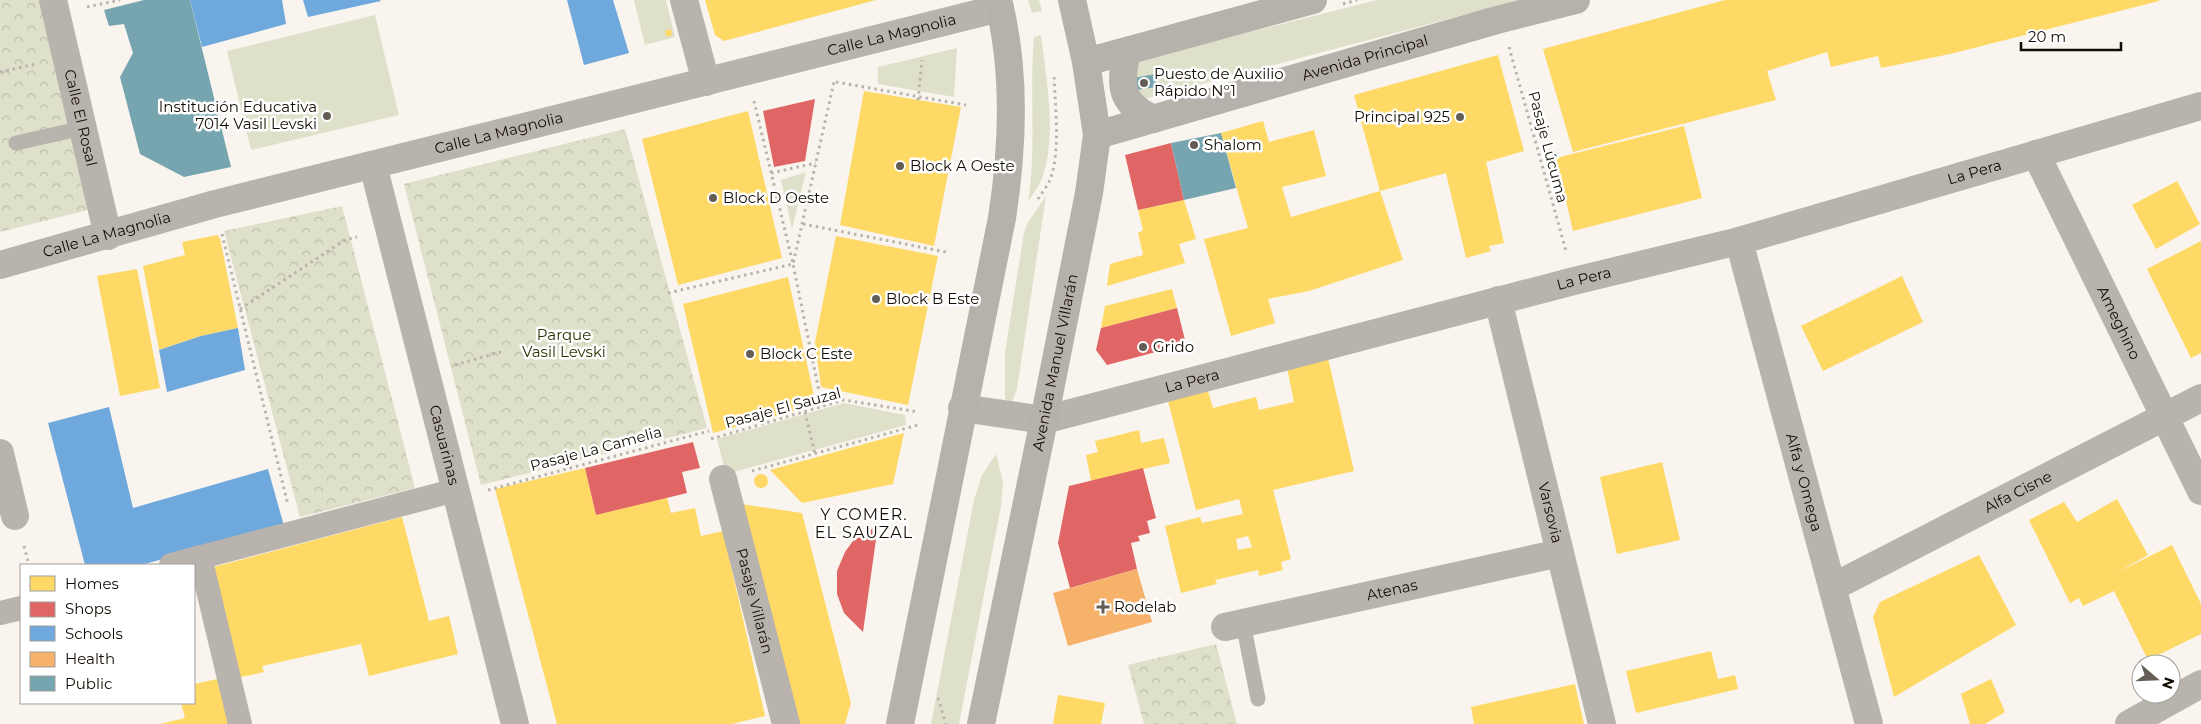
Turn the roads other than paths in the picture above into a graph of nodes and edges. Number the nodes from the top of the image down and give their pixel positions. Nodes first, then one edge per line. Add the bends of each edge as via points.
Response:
1 (54, 0) edge
2 (684, 0) edge
3 (1072, 0) edge
4 (1314, 0) edge
5 (1576, 0) edge
6 (999, 4) edge
7 (1127, 52) junction
8 (1086, 62) junction
9 (706, 82) junction
10 (2201, 106) edge
11 (1154, 119) junction
12 (83, 128) junction
13 (1097, 135) junction
14 (16, 143) dead end
15 (2036, 154) junction
16 (373, 165) junction
17 (108, 236) junction
18 (1739, 240) junction
19 (0, 265) edge
20 (1498, 300) junction
21 (2201, 398) edge
22 (962, 408) junction
23 (2165, 416) junction
24 (1044, 420) junction
25 (0, 453) edge
26 (723, 479) road end
27 (456, 490) junction
28 (2201, 490) edge
29 (15, 516) dead end
30 (1560, 553) junction
31 (200, 557) junction
32 (175, 564) edge
33 (1833, 586) junction
34 (20, 608) edge
35 (0, 614) edge
36 (1234, 625) joint
37 (2201, 684) edge
38 (1258, 698) dead end
39 (240, 724) edge
40 (515, 724) edge
41 (786, 724) edge
42 (900, 724) edge
43 (981, 724) edge
44 (1602, 724) edge
45 (1869, 724) edge
46 (2129, 724) edge

1 - 12 street, Calle El Rosal
2 - 9 street
3 - 8 main road, Avenida Manuel Villarán
4 - 7 main road
5 - 11 main road, Avenida Principal
6 - 9 street, Calle La Magnolia
6 - 22 main road via 1006,38 1011,124 1009,173
7 - 8 main road
7 - 11 main road via 1122,72 1127,98 1137,111
8 - 13 main road, Avenida Manuel Villarán
9 - 16 street, Calle La Magnolia
10 - 15 street, La Pera
11 - 13 main road, Avenida Principal
12 - 14 lane
12 - 17 street, Calle El Rosal
13 - 24 main road, Avenida Manuel Villarán
15 - 18 street, La Pera
15 - 23 street, Ameghino
16 - 17 street, Calle La Magnolia via 215,204
16 - 27 street, Casuarinas
17 - 19 street, Calle La Magnolia
18 - 20 street, La Pera
18 - 33 street, Alfa y Omega
20 - 24 street, La Pera
20 - 30 street, Varsovia
21 - 23 street, Alfa Cisne
22 - 24 street, La Pera
22 - 42 main road
23 - 28 street, Ameghino
23 - 33 street, Alfa Cisne
24 - 43 main road, Avenida Manuel Villarán
25 - 29 street
26 - 41 street, Pasaje Villarán
27 - 31 street
27 - 40 street, Casuarinas
30 - 36 street, Atenas
30 - 44 street, Varsovia
31 - 32 street
31 - 39 street
33 - 45 street, Alfa y Omega
34 - 35 street
36 - 38 lane
37 - 46 street

